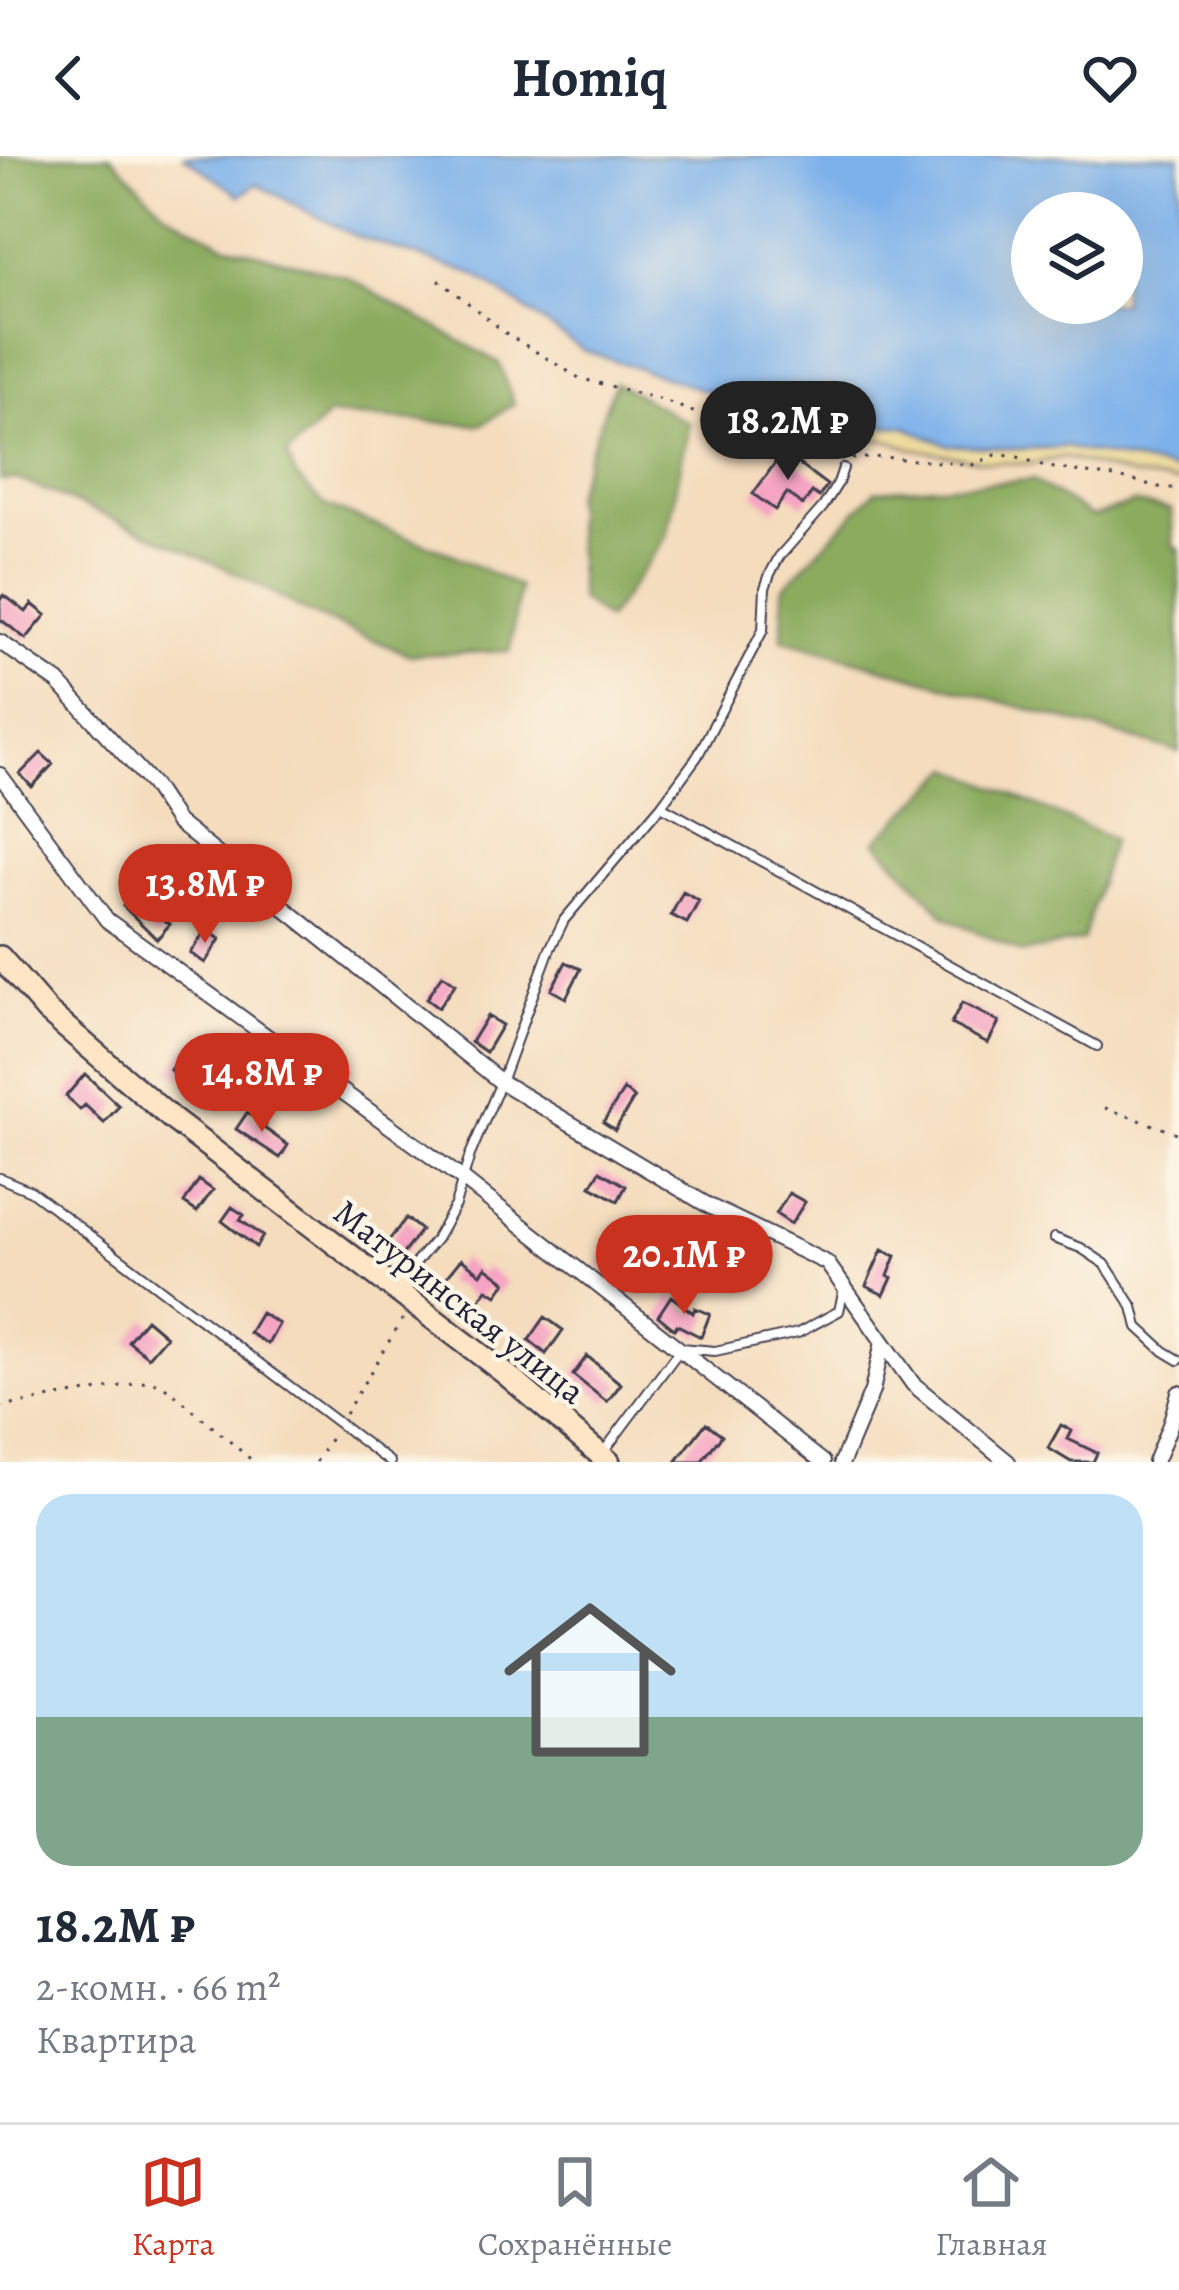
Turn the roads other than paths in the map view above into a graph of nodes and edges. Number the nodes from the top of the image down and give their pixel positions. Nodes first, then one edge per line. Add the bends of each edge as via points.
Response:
1 (843, 468) dead end
2 (0, 642) edge
3 (0, 775) edge
4 (661, 806) junction
5 (0, 957) edge
6 (1097, 1046) dead end
7 (502, 1082) junction
8 (0, 1178) edge
9 (464, 1180) junction
10 (1054, 1238) dead end
11 (844, 1287) junction
12 (394, 1288) junction
13 (883, 1342) junction
14 (681, 1348) junction
15 (1179, 1360) edge
16 (1179, 1394) edge
17 (605, 1459) edge
18 (390, 1462) edge
19 (823, 1462) edge
20 (842, 1462) edge
21 (1008, 1462) edge
22 (1155, 1462) edge

1 - 4 lane via 823,507 779,557 756,648
2 - 7 street via 58,682 177,822
3 - 9 street via 107,920
4 - 6 lane
4 - 7 lane via 564,920
5 - 12 street, Матуринская улица via 47,1011 172,1119
7 - 9 lane
7 - 11 street via 709,1206 827,1263
8 - 18 lane via 31,1191
9 - 12 lane via 436,1239
9 - 14 street
10 - 15 lane via 1105,1264 1138,1327
11 - 13 street
11 - 14 lane via 839,1311 798,1333 715,1351
12 - 17 street, Матуринская улица
13 - 20 street
13 - 21 street via 913,1384
14 - 17 lane
14 - 19 street
16 - 22 street

